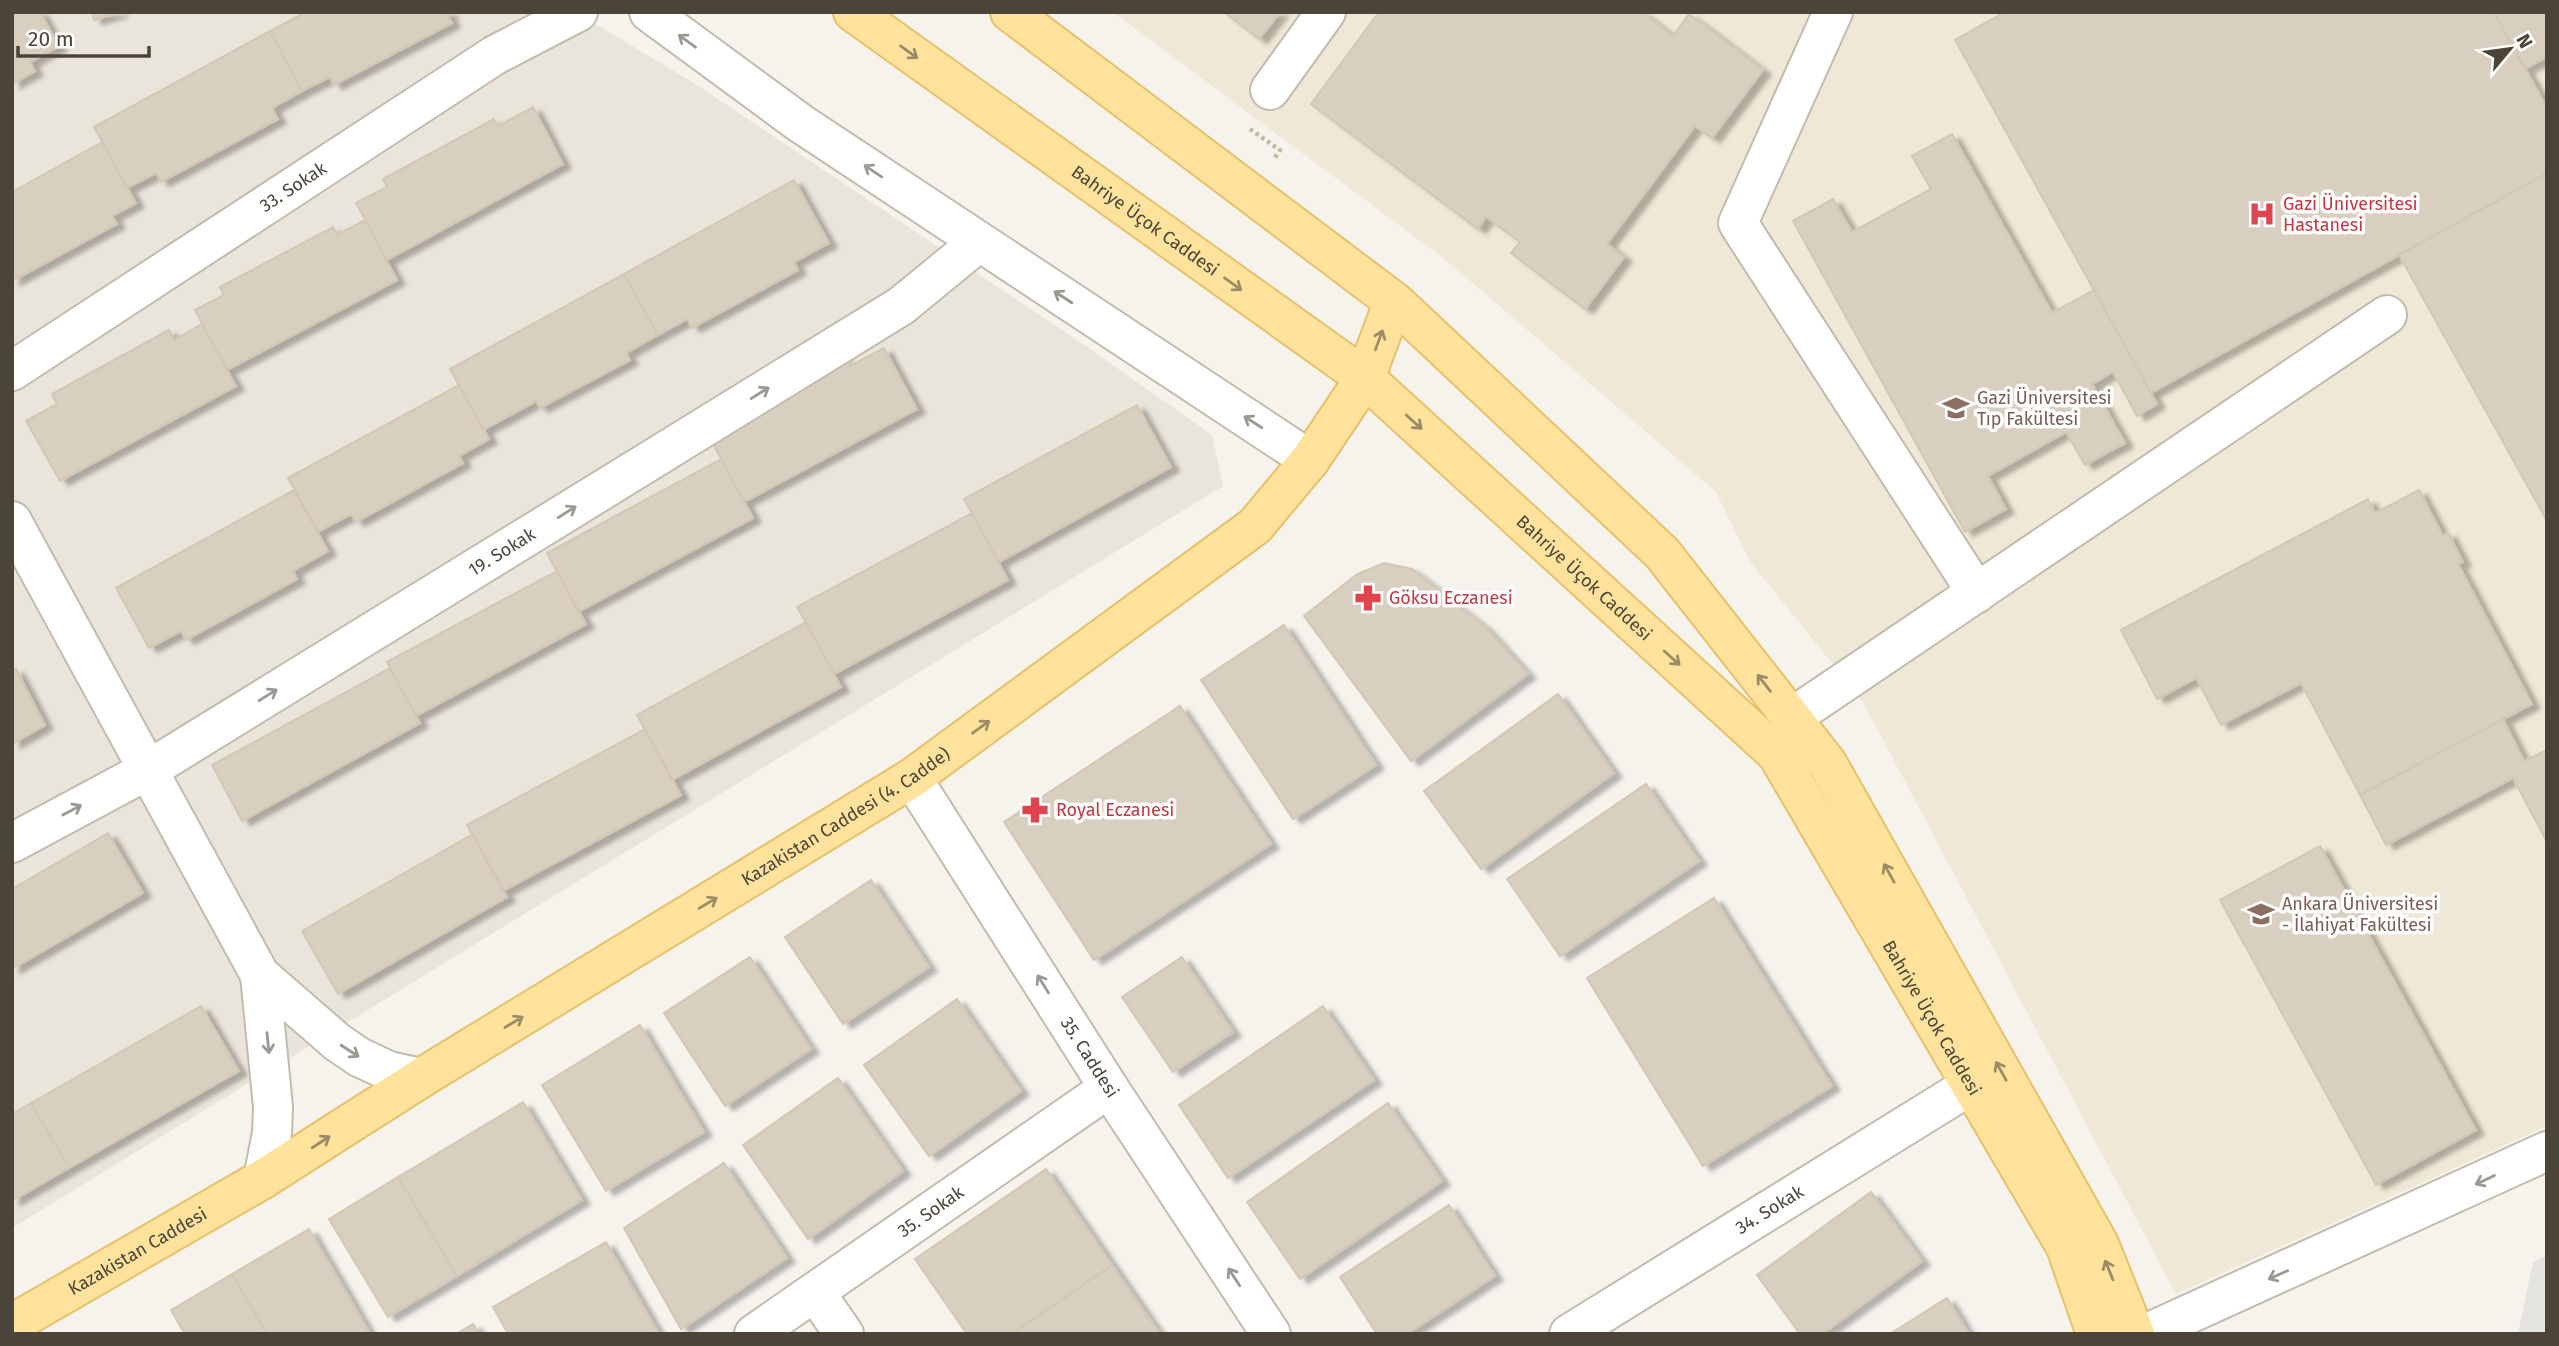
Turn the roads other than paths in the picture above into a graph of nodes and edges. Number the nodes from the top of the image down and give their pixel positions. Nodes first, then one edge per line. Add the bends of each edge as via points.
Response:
1 (578, 12) edge
2 (649, 12) edge
3 (853, 12) edge
4 (1010, 12) edge
5 (1326, 12) edge
6 (1833, 12) edge
7 (1270, 90) road end
8 (979, 242) junction
9 (1393, 303) junction
10 (2387, 315) dead end
11 (12, 371) edge
12 (1365, 378) junction
13 (1310, 460) junction
14 (12, 521) edge
15 (1977, 593) junction
16 (1791, 718) junction
17 (148, 770) junction
18 (912, 778) junction
19 (12, 843) edge
20 (260, 975) junction
21 (421, 1078) junction
22 (1971, 1085) junction
23 (1109, 1088) junction
24 (2547, 1151) edge
25 (263, 1179) junction
26 (815, 1292) junction
27 (12, 1324) edge
28 (754, 1334) edge
29 (844, 1334) edge
30 (1271, 1334) edge
31 (1569, 1334) edge
32 (2096, 1334) edge
33 (2135, 1334) edge
34 (2145, 1334) edge

1 - 11 street, 33. Sokak via 495,55
8 -> 2 street via 800,122
3 -> 12 main road, Bahriye Üçok Caddesi
4 - 9 main road, Bahriye Üçok Caddesi
5 - 7 street
6 - 15 street via 1738,223
13 -> 8 street
17 -> 8 street, 19. Sokak via 901,306
12 -> 9 main road, Kazakistan Caddesi (4. Cadde)
16 -> 9 main road, Bahriye Üçok Caddesi via 1662,553
10 - 15 street
12 - 13 main road, Kazakistan Caddesi (4. Cadde)
12 -> 22 main road, Bahriye Üçok Caddesi via 1777,754
18 -> 13 main road, Kazakistan Caddesi (4. Cadde) via 1255,526
14 - 17 street
15 - 16 street
33 -> 16 main road, Bahriye Üçok Caddesi via 2099,1244 1827,762
19 -> 17 street, 19. Sokak
17 - 20 street
21 -> 18 main road, Kazakistan Caddesi (4. Cadde)
23 -> 18 street, 35. Caddesi
20 -> 21 street via 359,1057 389,1071
20 -> 25 street via 273,1107
25 -> 21 main road, Kazakistan Caddesi (4. Cadde)
22 - 31 street, 34. Sokak
22 - 32 main road, Bahriye Üçok Caddesi via 2066,1247
23 - 26 street, 35. Sokak
30 -> 23 street, 35. Caddesi
24 -> 34 street
25 - 27 main road, Kazakistan Caddesi
26 - 28 street, 35. Sokak
26 - 29 street

